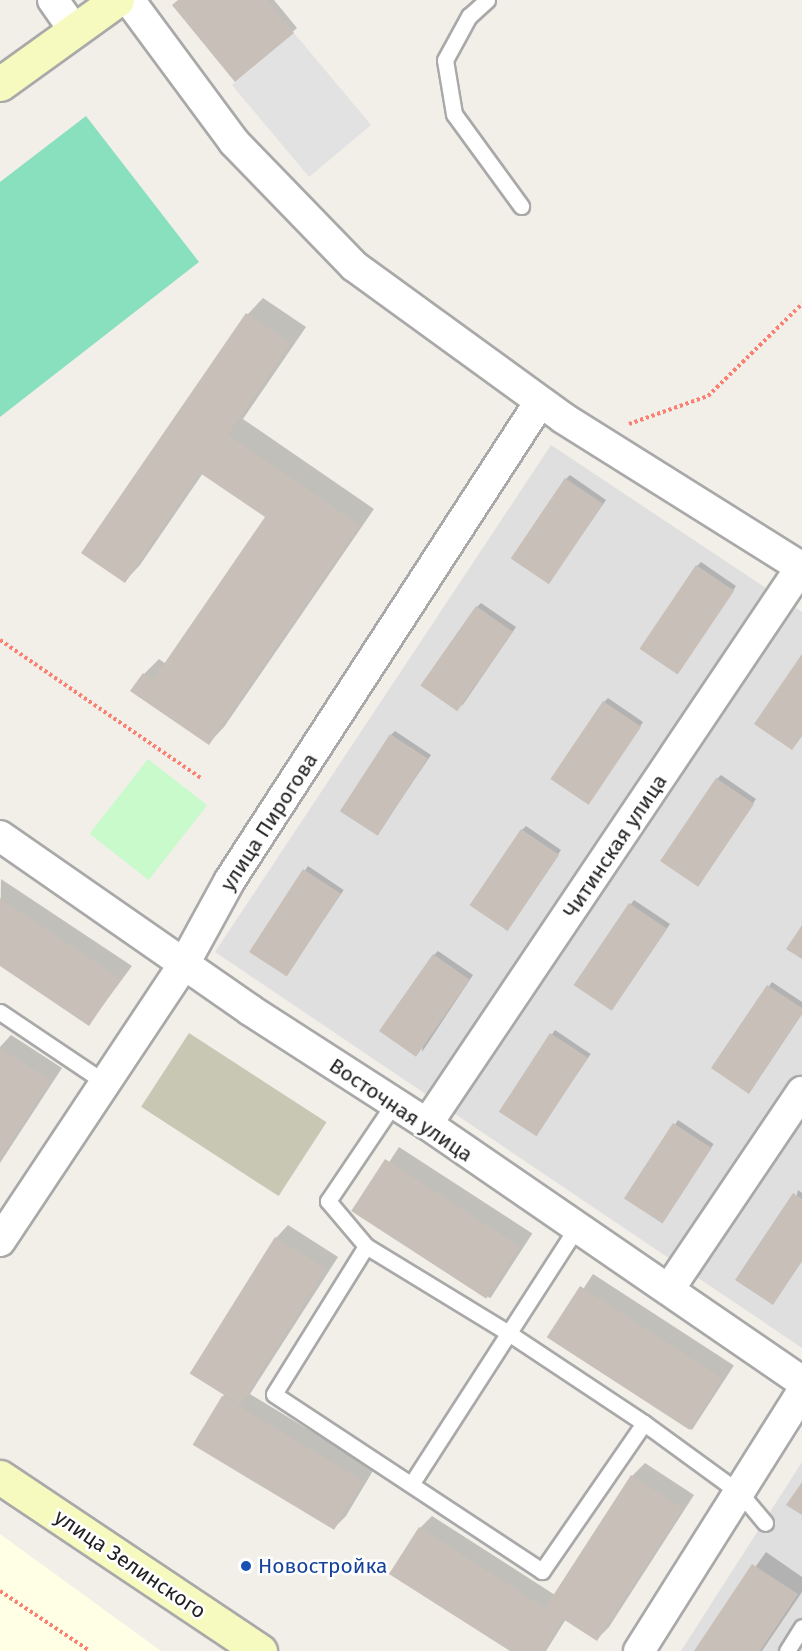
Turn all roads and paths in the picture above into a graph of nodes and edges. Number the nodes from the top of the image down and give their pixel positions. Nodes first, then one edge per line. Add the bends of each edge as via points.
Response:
1 (53, 0) edge
2 (117, 0) edge
3 (129, 0) edge
4 (487, 0) edge
5 (75, 31) junction
6 (0, 84) edge
7 (521, 206) dead end
8 (802, 304) edge
9 (540, 402) junction
10 (587, 434) junction
11 (802, 567) edge
12 (0, 640) edge
13 (201, 778) dead end
14 (2, 841) edge
15 (184, 964) junction
16 (0, 1012) edge
17 (104, 1082) junction
18 (802, 1092) edge
19 (394, 1103) junction
20 (427, 1124) junction
21 (575, 1230) junction
22 (0, 1242) edge
23 (366, 1246) junction
24 (669, 1289) junction
25 (507, 1332) junction
26 (802, 1382) edge
27 (802, 1392) edge
28 (644, 1423) junction
29 (0, 1477) edge
30 (412, 1483) junction
31 (740, 1493) junction
32 (765, 1523) dead end
33 (0, 1591) edge
34 (802, 1627) edge
35 (90, 1651) edge
36 (260, 1651) edge
37 (639, 1651) edge
38 (787, 1651) edge

1 - 5 street
2 - 5 main road
3 - 9 street via 234,142 354,266
4 - 7 lane via 469,16 445,60 454,114
5 - 6 main road
8 - 10 path via 708,396 642,421
9 - 10 street
9 - 15 street, улица Пирогова via 230,880
10 - 11 street
11 - 20 street, Читинская улица
12 - 13 path
14 - 15 street, Восточная улица
15 - 17 street, улица Пирогова
15 - 19 street, Восточная улица
16 - 17 lane
17 - 22 street, улица Пирогова
18 - 24 street
19 - 20 street, Восточная улица
19 - 23 lane via 328,1201
20 - 21 street, Восточная улица
21 - 24 street, Восточная улица
21 - 25 lane
23 - 25 lane
23 - 30 lane via 274,1394
24 - 26 street, Восточная улица
25 - 28 lane
25 - 30 lane
27 - 31 street
28 - 30 lane via 542,1571
28 - 31 lane
29 - 36 main road, улица Зелинского
31 - 32 lane
31 - 37 street
33 - 35 path
34 - 38 lane

